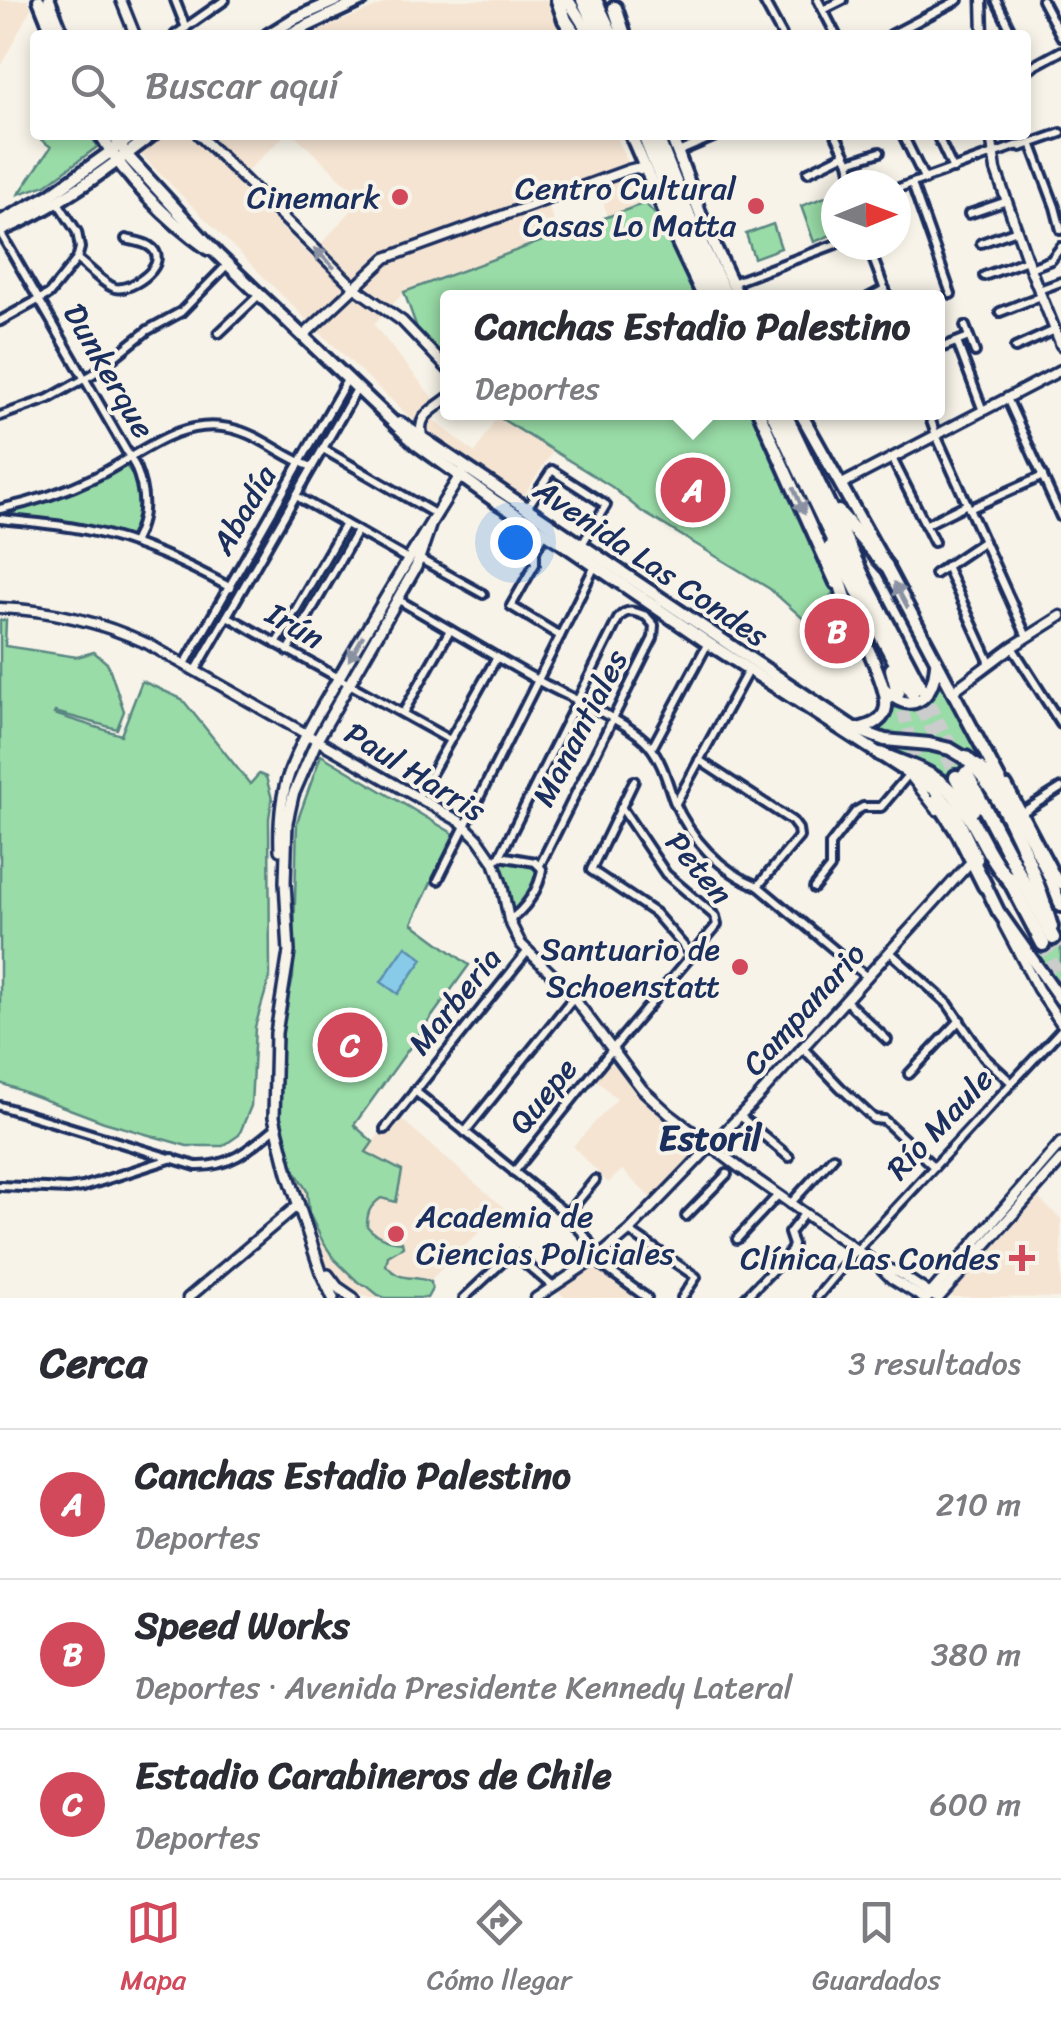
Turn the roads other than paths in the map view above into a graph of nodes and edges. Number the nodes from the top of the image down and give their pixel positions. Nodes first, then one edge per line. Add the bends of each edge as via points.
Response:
1 (39, 0) edge
2 (49, 0) edge
3 (121, 0) edge
4 (175, 0) edge
5 (225, 0) edge
6 (362, 0) edge
7 (558, 0) edge
8 (568, 0) edge
9 (583, 0) edge
10 (595, 0) edge
11 (763, 0) edge
12 (818, 0) edge
13 (842, 0) edge
14 (958, 0) edge
15 (982, 0) edge
16 (996, 0) edge
17 (1042, 0) edge
18 (332, 1) edge
19 (614, 4) edge
20 (823, 10) junction
21 (186, 28) junction
22 (51, 30) edge
23 (62, 30) edge
24 (133, 30) edge
25 (183, 30) edge
26 (276, 30) edge
27 (299, 30) edge
28 (572, 30) edge
29 (587, 30) edge
30 (598, 30) edge
31 (610, 30) edge
32 (624, 30) edge
33 (779, 30) edge
34 (833, 30) edge
35 (900, 30) edge
36 (983, 30) edge
37 (1011, 30) edge
38 (1061, 36) edge
39 (1061, 51) edge
40 (1031, 64) edge
41 (1061, 134) edge
42 (204, 140) edge
43 (634, 140) edge
44 (646, 140) edge
45 (662, 140) edge
46 (671, 140) edge
47 (704, 140) edge
48 (838, 140) edge
49 (905, 140) edge
50 (939, 140) edge
51 (991, 140) edge
52 (1028, 144) junction
53 (118, 149) edge
54 (637, 150) junction
55 (671, 152) junction
56 (880, 152) dead end
57 (845, 154) junction
58 (993, 156) junction
59 (849, 162) junction
60 (631, 169) junction
61 (851, 170) edge
62 (953, 170) junction
63 (646, 171) junction
64 (808, 172) dead end
65 (925, 180) junction
66 (912, 184) joint
67 (58, 201) junction
68 (1008, 201) junction
69 (969, 214) dead end
70 (0, 222) edge
71 (1018, 230) junction
72 (1061, 230) edge
73 (0, 232) edge
74 (126, 239) dead end
75 (981, 244) dead end
76 (1061, 247) edge
77 (821, 250) edge
78 (77, 260) junction
79 (874, 260) edge
80 (228, 264) junction
81 (1029, 264) junction
82 (984, 276) dead end
83 (1061, 282) edge
84 (354, 287) junction
85 (700, 290) edge
86 (711, 290) edge
87 (729, 290) edge
88 (885, 290) edge
89 (1040, 293) junction
90 (259, 294) junction
91 (951, 294) dead end
92 (40, 300) junction
93 (1000, 312) dead end
94 (0, 321) edge
95 (965, 326) dead end
96 (1055, 330) junction
97 (219, 333) dead end
98 (303, 336) junction
99 (969, 337) junction
100 (957, 342) junction
101 (1061, 345) edge
102 (945, 346) edge
103 (1015, 348) dead end
104 (962, 356) junction
105 (440, 361) edge
106 (1061, 370) edge
107 (86, 379) junction
108 (347, 380) junction
109 (357, 389) junction
110 (1007, 398) junction
111 (440, 404) edge
112 (983, 411) junction
113 (382, 412) junction
114 (0, 416) edge
115 (763, 420) edge
116 (776, 420) edge
117 (788, 420) edge
118 (804, 420) edge
119 (931, 420) edge
120 (936, 436) junction
121 (423, 439) junction
122 (322, 449) junction
123 (131, 458) junction
124 (892, 458) junction
125 (300, 461) junction
126 (312, 467) junction
127 (463, 472) junction
128 (1043, 476) junction
129 (840, 484) junction
130 (822, 492) junction
131 (296, 496) junction
132 (968, 506) junction
133 (0, 509) edge
134 (526, 509) junction
135 (437, 515) junction
136 (822, 517) junction
137 (1061, 517) edge
138 (0, 519) edge
139 (344, 524) junction
140 (925, 525) junction
141 (430, 526) junction
142 (357, 531) junction
143 (545, 533) junction
144 (984, 541) junction
145 (133, 542) junction
146 (934, 542) dead end
147 (581, 546) junction
148 (408, 558) junction
149 (420, 559) junction
150 (597, 562) junction
151 (886, 566) junction
152 (946, 566) junction
153 (935, 574) dead end
154 (229, 586) junction
155 (242, 590) junction
156 (387, 594) junction
157 (484, 594) dead end
158 (398, 600) junction
159 (0, 608) edge
160 (848, 608) junction
161 (649, 611) junction
162 (227, 616) junction
163 (1059, 621) edge
164 (450, 630) junction
165 (560, 636) junction
166 (1027, 637) junction
167 (708, 643) junction
168 (276, 644) junction
169 (1012, 648) junction
170 (288, 651) junction
171 (497, 657) junction
172 (936, 660) junction
173 (990, 663) junction
174 (184, 664) junction
175 (752, 666) junction
176 (196, 670) junction
177 (338, 679) junction
178 (538, 681) junction
179 (881, 683) junction
180 (350, 684) junction
181 (952, 692) junction
182 (577, 702) junction
183 (403, 714) junction
184 (612, 720) junction
185 (1061, 724) edge
186 (855, 729) junction
187 (312, 736) junction
188 (450, 740) junction
189 (936, 745) junction
190 (652, 748) junction
191 (984, 752) junction
192 (880, 754) joint
193 (966, 758) junction
194 (698, 760) junction
195 (913, 772) junction
196 (634, 781) dead end
197 (1061, 788) edge
198 (1004, 790) junction
199 (934, 793) joint
200 (418, 797) junction
201 (676, 804) junction
202 (621, 806) junction
203 (1023, 812) junction
204 (466, 826) junction
205 (497, 859) junction
206 (540, 864) junction
207 (968, 865) junction
208 (438, 880) dead end
209 (1012, 884) junction
210 (1061, 885) edge
211 (758, 886) junction
212 (984, 886) junction
213 (814, 888) dead end
214 (1061, 906) edge
215 (998, 911) junction
216 (509, 920) junction
217 (1049, 937) junction
218 (527, 952) junction
219 (890, 952) junction
220 (692, 956) junction
221 (866, 977) junction
222 (574, 998) junction
223 (846, 1000) junction
224 (1061, 1000) edge
225 (960, 1020) junction
226 (1061, 1026) edge
227 (886, 1040) dead end
228 (802, 1047) junction
229 (612, 1050) junction
230 (908, 1074) dead end
231 (1012, 1083) junction
232 (415, 1091) junction
233 (0, 1106) edge
234 (739, 1116) junction
235 (275, 1128) junction
236 (385, 1129) dead end
237 (465, 1132) junction
238 (1061, 1144) edge
239 (710, 1145) junction
240 (788, 1157) dead end
241 (832, 1157) dead end
242 (173, 1158) junction
243 (1061, 1160) edge
244 (730, 1161) junction
245 (934, 1167) junction
246 (740, 1168) junction
247 (514, 1172) junction
248 (727, 1174) junction
249 (596, 1180) dead end
250 (0, 1186) edge
251 (778, 1196) junction
252 (298, 1204) junction
253 (790, 1204) junction
254 (804, 1214) junction
255 (566, 1215) junction
256 (686, 1216) dead end
257 (630, 1231) junction
258 (310, 1236) junction
259 (737, 1239) dead end
260 (856, 1251) junction
261 (596, 1258) junction
262 (553, 1287) junction
263 (818, 1296) edge
264 (931, 1297) edge
265 (188, 1298) edge
266 (333, 1298) edge
267 (354, 1298) edge
268 (464, 1298) edge
269 (536, 1298) edge
270 (647, 1298) edge
271 (682, 1298) edge
272 (745, 1298) edge

1 - 22 main road
2 - 23 main road
3 - 24 street
4 - 21 street
5 - 21 street
6 - 27 main road
7 - 28 highway
8 - 29 main road
9 - 30 highway
10 - 31 highway
11 - 33 street
12 - 20 street
13 - 20 street
14 - 35 street
15 - 36 street
16 - 37 street
17 - 38 street
18 - 26 main road
19 - 32 highway
20 - 34 street
21 - 25 street
39 - 40 street
41 - 52 street
84 -> 42 street
43 - 54 main road
44 - 86 highway
45 - 55 highway
46 - 55 main road
47 - 55 street
48 - 57 street
49 - 65 street
50 - 62 street
51 - 58 street
52 - 58 street
52 - 72 street
53 - 67 main road
53 - 70 main road
53 - 80 main road, Avenida Las Condes via 164,210
54 - 60 street
54 - 63 main road
55 - 87 highway via 693,227
56 - 59 street
57 - 59 street
57 - 64 street
58 - 62 street
58 - 68 street
59 - 61 street
60 - 63 street
60 - 84 street via 390,256
62 - 65 street
63 - 85 main road
65 - 66 street
66 - 91 street
67 - 73 main road
67 - 78 street via 77,232
68 - 69 street
68 - 71 street
71 - 75 street
71 - 81 street
73 - 92 street, Dunkerque
74 - 78 street via 149,246 157,258 130,285 111,287
76 - 81 street via 1051,260
77 - 87 street
78 - 92 street
79 - 88 street
80 - 90 main road, Avenida Las Condes
80 - 107 street via 180,312
81 - 82 street
81 - 89 street
83 - 89 street
84 - 98 street
84 - 105 street via 402,321
89 - 93 street
89 - 96 street
90 - 97 street
90 - 98 main road, Avenida Las Condes
92 - 94 street
92 - 107 street, Dunkerque
95 - 99 street
96 - 101 street
96 - 103 street
98 - 108 main road, Avenida Las Condes
99 - 100 street
99 - 104 street via 979,350
100 - 102 street
100 - 104 street
104 - 112 street
106 - 110 street
107 - 114 street
107 - 123 street, Dunkerque
108 - 109 main road, Avenida Las Condes
108 - 125 street, Abadía
109 - 113 main road, Avenida Las Condes
109 - 122 street, Abadía
110 - 112 street
110 - 128 street
111 - 121 street via 422,419
112 - 120 street
113 - 121 main road, Avenida Las Condes
113 - 127 main road, Avenida Las Condes via 410,440
115 -> 160 main road
116 - 136 highway
117 - 130 highway
118 - 129 main road
119 - 120 street
120 - 124 street
120 - 132 street
121 - 127 main road, Avenida Las Condes
122 - 126 street, Abadía
122 - 135 street
123 - 125 street via 172,434 212,426 246,433
123 - 133 street via 73,487
123 - 145 street, Dunkerque via 144,502
124 - 129 street
124 - 140 street
125 - 126 street
125 - 154 street, Abadía
126 - 131 street, Abadía
127 - 134 main road, Avenida Las Condes
127 - 135 main road
127 - 143 main road, Avenida Las Condes
128 - 132 street
128 - 137 street
129 - 151 main road
130 - 136 highway via 910,691
130 - 151 highway
131 - 139 street
131 - 155 street, Abadía
132 - 140 street
132 - 144 street
134 - 147 main road, Avenida Las Condes
134 - 147 street via 552,470 606,505
135 - 141 main road
136 - 160 highway
138 - 145 street
139 - 142 street
139 - 168 street
140 - 146 street
141 - 148 main road
141 - 149 main road
142 - 148 street
142 - 170 street
143 - 150 main road, Avenida Las Condes
143 - 165 street via 512,606
144 - 152 street
144 - 166 street
145 - 154 street
147 - 150 main road, Avenida Las Condes
148 - 149 main road
148 - 156 main road
149 - 157 street
149 - 158 main road
150 - 161 main road, Avenida Las Condes
150 - 165 street
150 - 175 main road, Avenida Las Condes
172 -> 151 main road
152 - 153 street
152 - 173 street
154 - 155 street
154 - 174 street, Abadía
155 - 162 street, Abadía
156 - 158 street
156 -> 177 main road
158 - 164 street
158 - 180 main road
159 - 174 street, Paul Harris via 105,627
160 - 179 main road
161 - 167 main road, Avenida Las Condes
161 - 182 street via 620,616
161 - 184 street, Manantiales via 654,635
162 - 168 street, Irún
162 - 176 street, Abadía
163 - 166 street
164 - 171 street
164 - 183 street
165 - 178 street
166 - 169 street
167 - 175 main road, Avenida Las Condes
167 - 190 street
168 - 170 street, Irún
169 - 173 street
169 - 185 street
170 - 177 street, Irún
171 - 178 street
171 - 188 street
172 - 179 main road via 933,686 919,700 897,700
172 - 181 main road
173 - 181 street
174 - 176 street, Paul Harris
175 - 186 main road, Avenida Las Condes
175 - 192 main road, Avenida Las Condes
175 - 194 street
176 - 187 street, Paul Harris
177 - 180 street, Irún
177 - 187 main road
178 - 182 street
178 - 204 street
179 - 186 main road via 884,713
180 - 183 street, Irún
180 - 187 main road
181 - 191 main road
182 - 184 street
182 - 205 street
183 - 188 street, Irún
184 - 190 street
184 - 206 street, Manantiales
186 - 189 main road, Avenida Las Condes
187 - 200 street, Paul Harris
187 - 235 main road via 287,822 290,952 276,1033
188 - 200 street
189 - 193 main road, Avenida Las Condes
189 - 195 main road via 916,754
190 - 201 street
191 - 198 main road
191 - 203 street
192 - 195 highway
193 - 198 main road, Avenida Las Condes
193 - 217 highway via 1002,805 1044,903
194 - 201 street
194 - 211 street via 798,829 799,837
195 - 199 main road
195 - 207 street
195 - 209 highway via 941,783 956,798
195 - 213 street via 883,806 856,811 831,843 830,868
196 - 202 street
197 - 203 street
198 - 214 main road
199 - 212 highway
200 - 204 street, Paul Harris
201 - 211 street via 722,866
202 - 220 street, Peten via 666,874 716,918
202 - 220 street via 591,870 654,913
203 - 210 street
204 - 205 street, Paul Harris
204 - 208 street
205 - 206 street
205 - 216 street, Paul Harris
206 - 216 street, Manantiales via 542,877 522,912
207 - 212 street
207 - 219 street, Campanario
209 - 217 highway
209 - 217 highway via 961,775
211 - 221 street
212 - 215 main road
215 - 224 main road
215 - 226 street
216 - 218 street, Paul Harris
218 - 222 street, Paul Harris
218 - 232 street, Marberia
219 - 221 street, Campanario
219 - 225 street
220 - 229 street, Peten
221 - 223 street, Campanario
222 - 229 street, Paul Harris
222 - 237 street
223 - 227 street
223 - 228 street, Campanario
225 - 230 street
225 - 231 street via 984,1057
226 - 231 street, Río Maule
228 - 234 street, Campanario
228 - 245 street
229 - 239 street, Paul Harris via 656,1102
229 - 247 street, Quepe
231 - 245 street, Río Maule
232 - 236 street, Marberia
232 - 237 street
233 - 242 street
234 - 239 street, Campanario
234 - 240 street
235 - 242 street via 226,1162 196,1166
235 - 252 main road
237 - 247 street
238 - 264 main road
239 - 244 street, Paul Harris
239 - 257 street, Campanario
241 - 253 street
242 - 250 street via 83,1187
243 - 264 main road
244 - 246 street, Paul Harris
244 - 248 street
245 - 260 street, Río Maule
246 - 248 street
246 - 251 street, Paul Harris
247 - 255 street
248 - 256 street
249 - 255 street
251 - 253 street, Paul Harris
251 - 259 street
252 - 258 main road
252 - 265 street
253 - 254 street, Paul Harris
254 - 260 street, Paul Harris
254 - 272 street via 790,1233 791,1250
255 - 261 street
257 - 261 street, Campanario
257 - 271 street via 696,1277
258 - 266 main road
258 - 267 main road via 330,1279
260 - 263 street, Río Maule
260 - 264 street, Paul Harris
261 - 262 street, Campanario
261 - 270 street
262 - 268 street via 511,1254
262 - 269 street, Campanario

